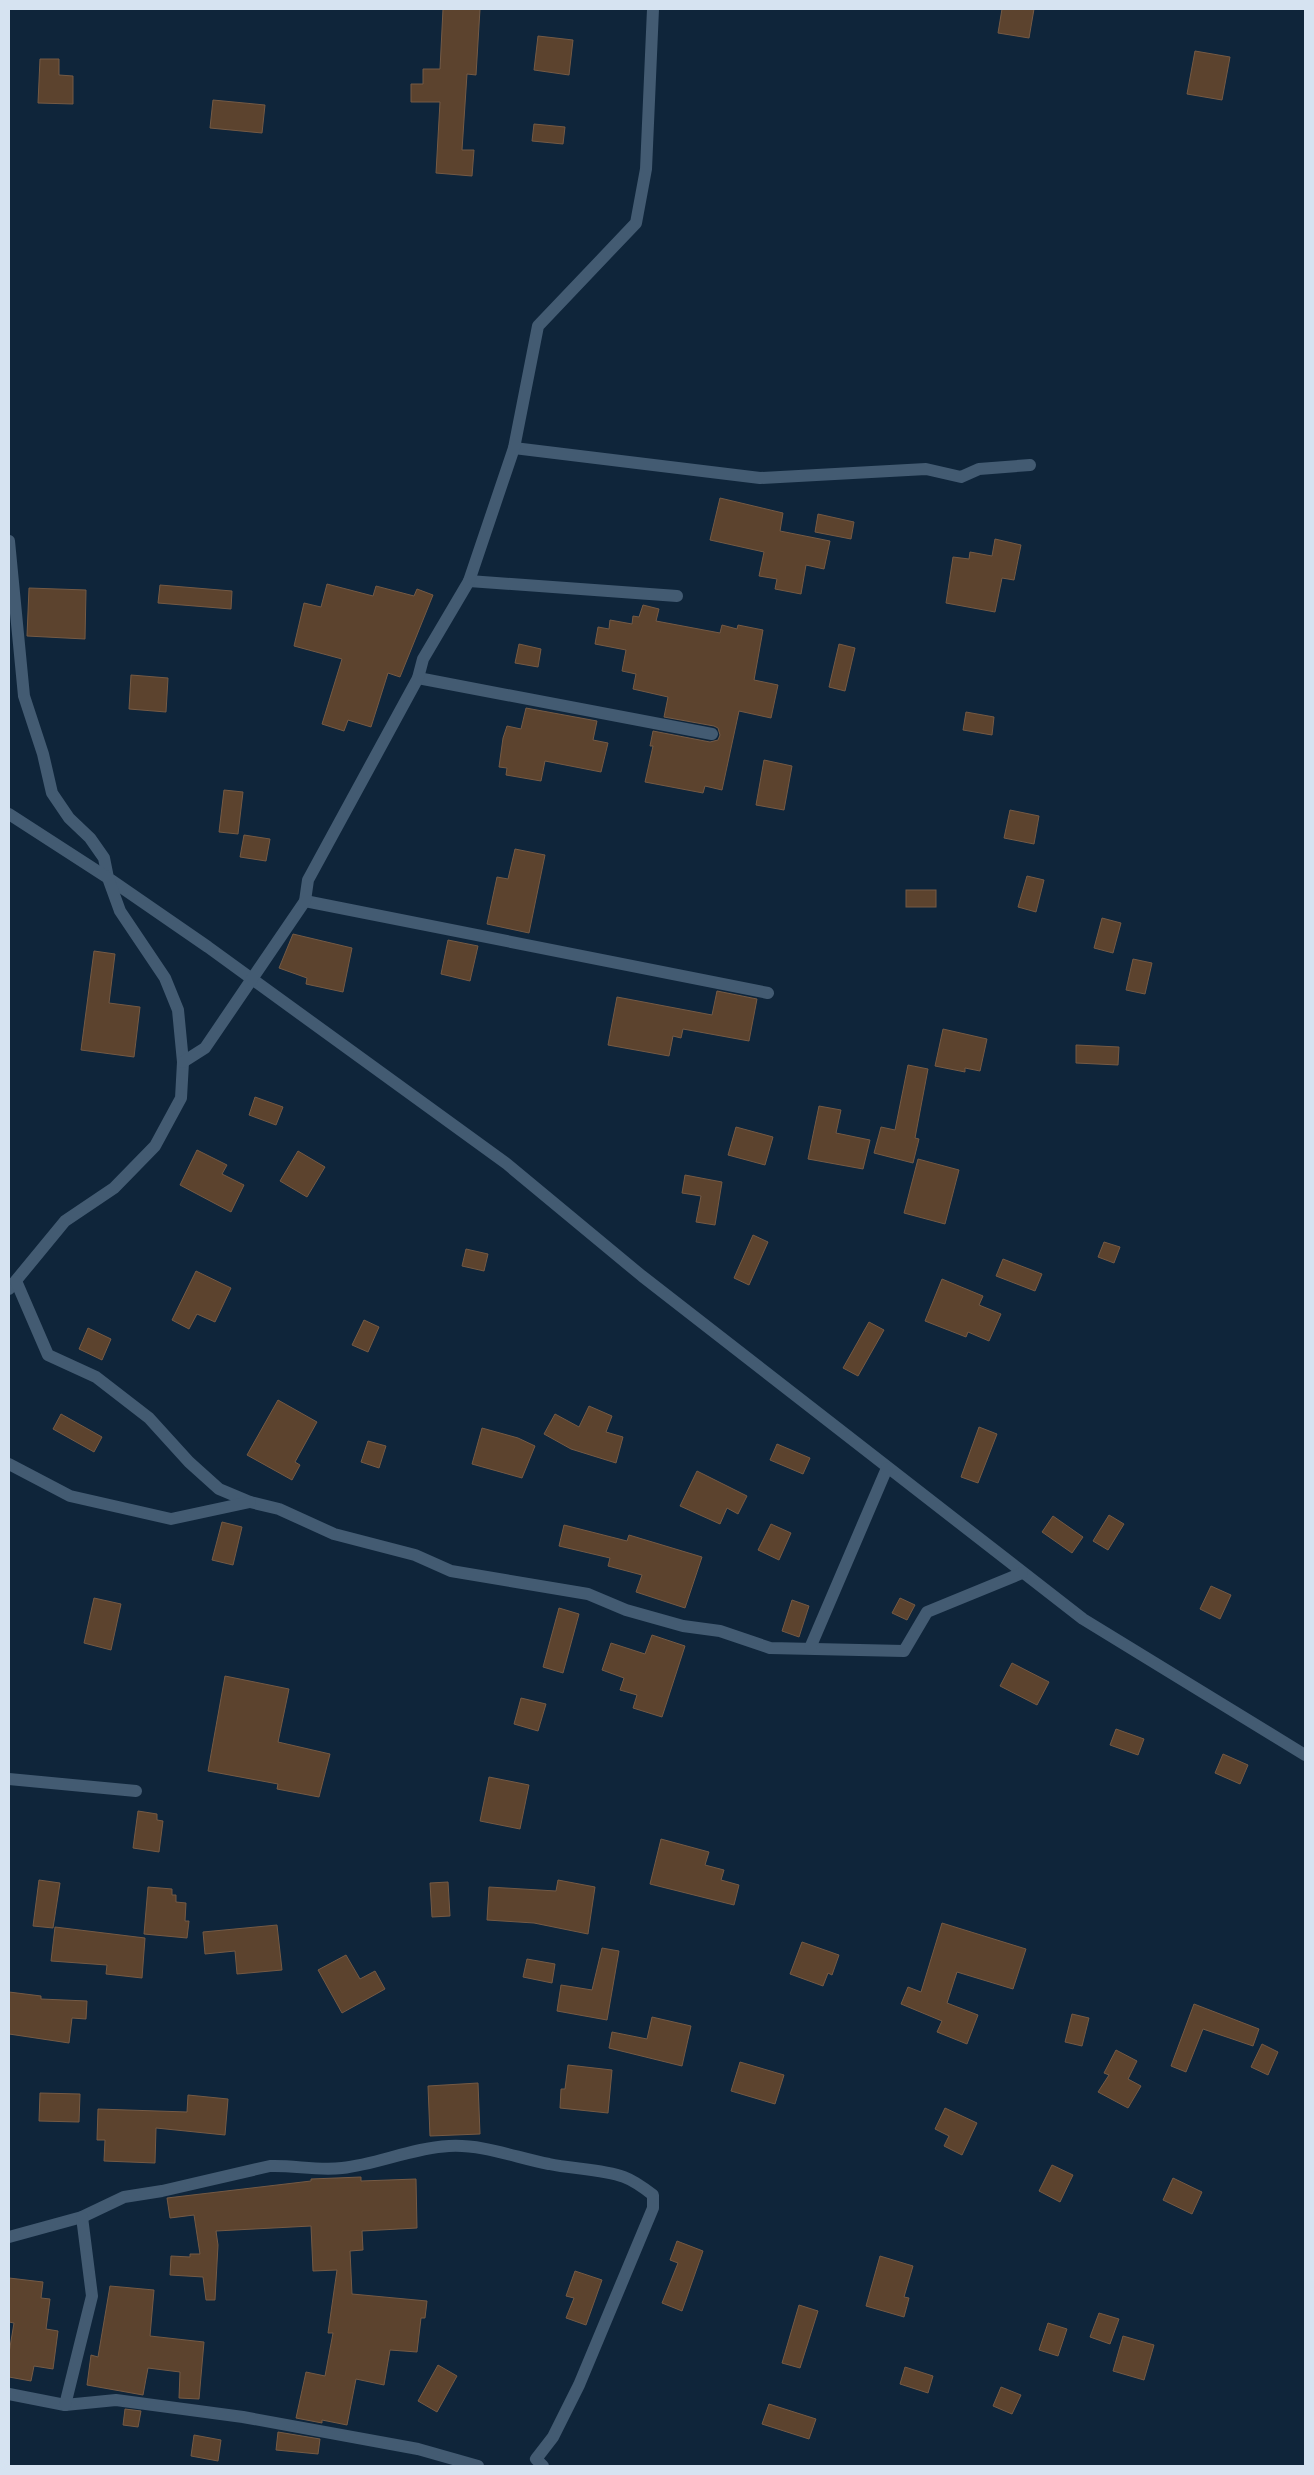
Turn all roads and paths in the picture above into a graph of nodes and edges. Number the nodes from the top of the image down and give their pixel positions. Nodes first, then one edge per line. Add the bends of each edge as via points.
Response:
1 (653, 9) edge
2 (514, 448) junction
3 (1030, 465) dead end
4 (9, 541) edge
5 (469, 581) junction
6 (677, 596) dead end
7 (418, 678) junction
8 (712, 734) dead end
9 (9, 814) edge
10 (108, 878) junction
11 (305, 901) junction
12 (251, 978) junction
13 (768, 993) dead end
14 (183, 1062) junction
15 (12, 1285) edge
16 (9, 1464) edge
17 (887, 1468) junction
18 (250, 1502) junction
19 (1022, 1572) junction
20 (810, 1648) junction
21 (1305, 1754) edge
22 (9, 1779) edge
23 (136, 1791) dead end
24 (82, 2217) junction
25 (9, 2237) edge
26 (9, 2394) edge
27 (65, 2405) junction
28 (478, 2466) edge
29 (543, 2466) edge

1 - 2 street via 646,169 636,223 538,326
2 - 3 street via 760,478 926,469 961,477 979,469
2 - 5 street
4 - 10 street via 24,696 52,794 104,858
5 - 6 street
5 - 7 street via 423,659
7 - 8 street
7 - 11 street via 308,880
9 - 10 street
10 - 12 street
10 - 14 street via 120,911 164,978 178,1010
11 - 12 street
11 - 13 street
12 - 14 street via 205,1048
12 - 17 street via 507,1164 650,1282
14 - 15 street via 181,1098 155,1146 114,1188 65,1221
15 - 18 street via 48,1355 96,1377 148,1418 218,1489
16 - 18 street via 70,1496 171,1519
17 - 19 street
17 - 20 street
18 - 20 street via 279,1509 334,1534 415,1555 451,1571 588,1594 626,1610 682,1626 720,1631 770,1648
19 - 20 street via 927,1612 904,1650
19 - 21 street via 1082,1619
22 - 23 street
24 - 25 street
24 - 27 street via 92,2296
24 - 29 street via 124,2197 270,2166 342,2168 450,2146 487,2150 623,2177 643,2187 653,2195 653,2208 580,2385 553,2437 536,2459
26 - 27 street
27 - 28 street via 116,2400 243,2417 418,2449

